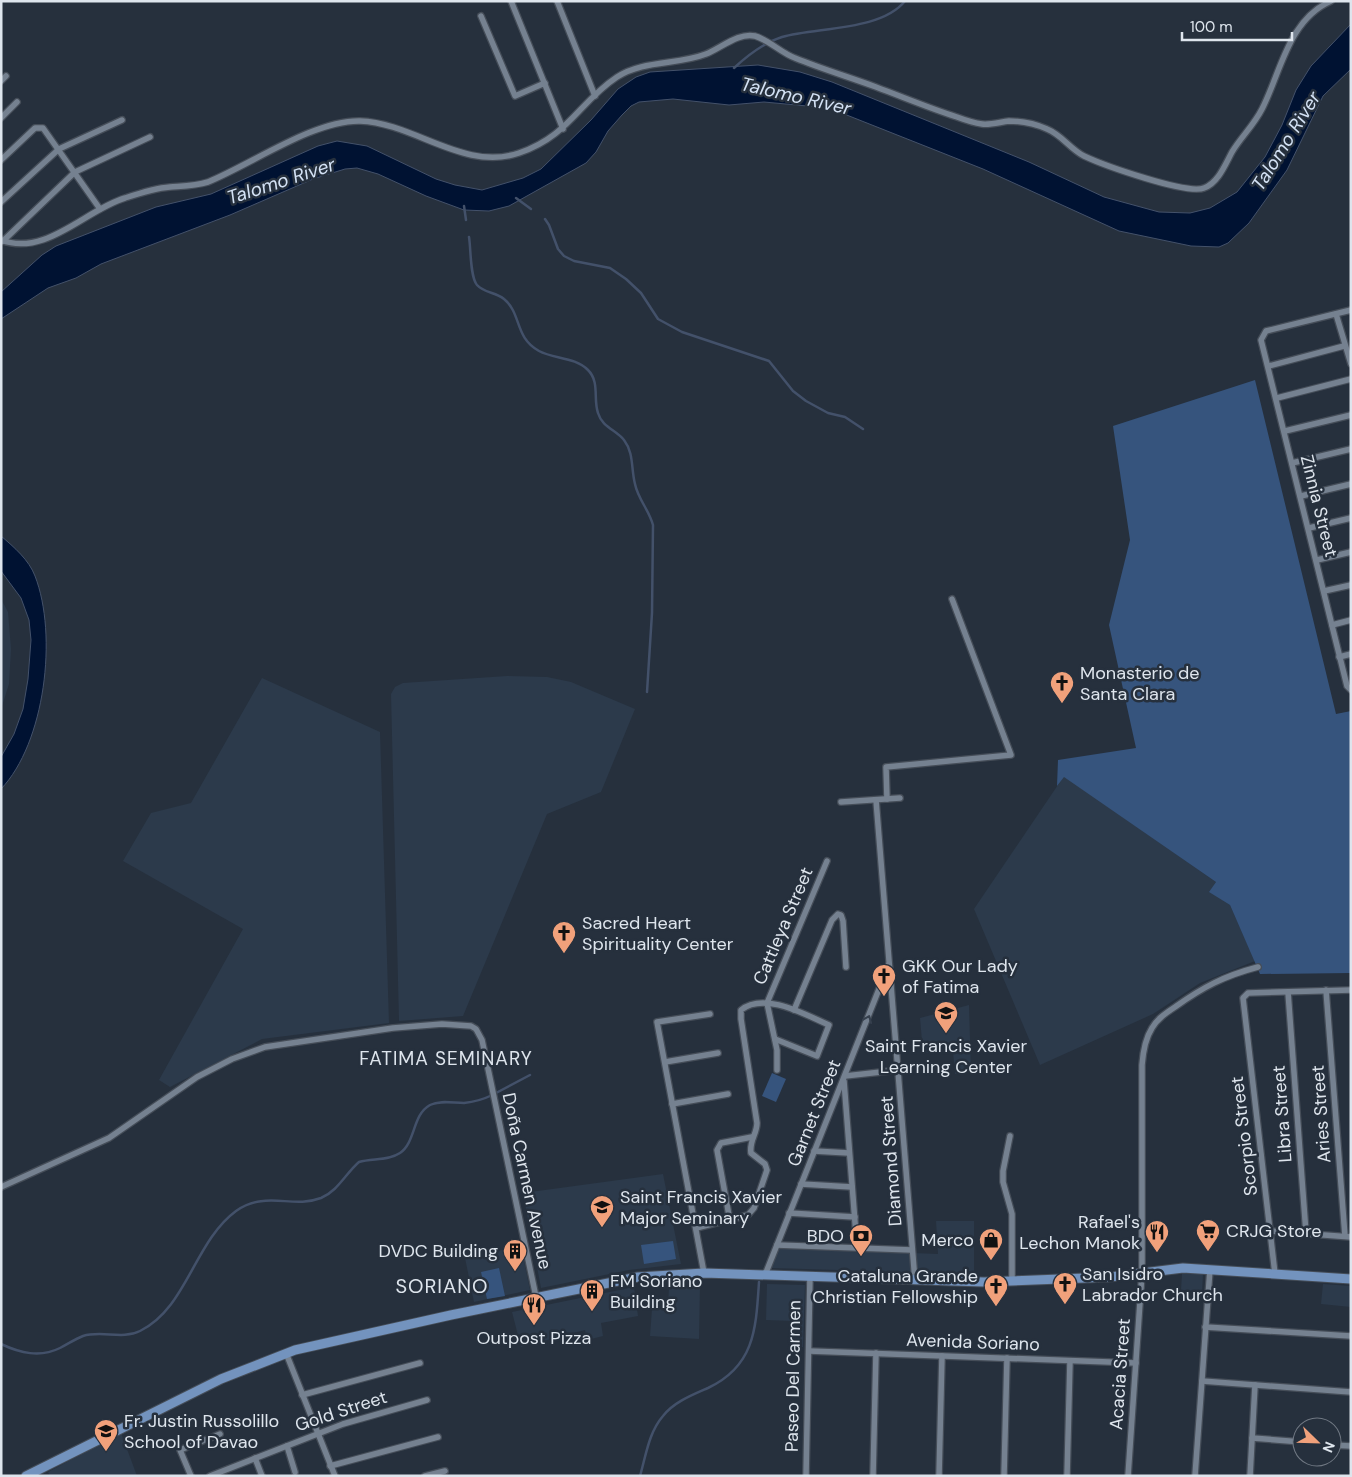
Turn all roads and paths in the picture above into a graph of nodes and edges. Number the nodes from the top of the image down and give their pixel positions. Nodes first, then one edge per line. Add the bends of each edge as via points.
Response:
1 (511, 1) edge
2 (557, 1) edge
3 (1331, 1) edge
4 (481, 16) dead end
5 (545, 83) junction
6 (596, 96) junction
7 (17, 102) dead end
8 (1, 118) edge
9 (122, 120) dead end
10 (563, 129) junction
11 (150, 137) dead end
12 (59, 148) junction
13 (1, 160) edge
14 (75, 172) junction
15 (1, 202) edge
16 (100, 209) junction
17 (2, 240) edge
18 (1351, 310) edge
19 (1336, 314) junction
20 (1344, 346) junction
21 (1351, 364) edge
22 (1269, 366) junction
23 (1351, 380) edge
24 (1277, 398) junction
25 (1351, 415) edge
26 (1284, 431) junction
27 (1351, 449) edge
28 (1292, 463) junction
29 (1351, 484) edge
30 (1301, 496) junction
31 (1351, 518) edge
32 (1309, 528) junction
33 (1351, 552) edge
34 (1317, 560) junction
35 (1351, 585) edge
36 (1324, 591) junction
37 (952, 600) dead end
38 (1351, 620) edge
39 (1332, 625) junction
40 (1351, 654) edge
41 (1339, 657) junction
42 (1350, 690) edge
43 (900, 798) dead end
44 (888, 799) junction
45 (876, 800) junction
46 (841, 802) dead end
47 (827, 861) dead end
48 (890, 962) junction
49 (846, 967) dead end
50 (1258, 967) dead end
51 (1326, 990) junction
52 (1351, 990) edge
53 (1288, 992) junction
54 (767, 1003) junction
55 (794, 1010) junction
56 (710, 1014) dead end
57 (775, 1039) junction
58 (718, 1053) dead end
59 (664, 1062) junction
60 (777, 1070) dead end
61 (899, 1070) junction
62 (844, 1077) junction
63 (728, 1094) dead end
64 (672, 1104) junction
65 (1010, 1136) dead end
66 (752, 1137) junction
67 (814, 1151) junction
68 (850, 1153) junction
69 (801, 1184) junction
70 (1, 1187) edge
71 (852, 1187) junction
72 (790, 1213) junction
73 (855, 1217) junction
74 (730, 1221) junction
75 (696, 1228) junction
76 (1270, 1231) junction
77 (1306, 1233) junction
78 (1348, 1236) edge
79 (777, 1245) junction
80 (857, 1248) junction
81 (912, 1250) junction
82 (1210, 1269) junction
83 (704, 1273) junction
84 (1142, 1273) junction
85 (1275, 1274) junction
86 (765, 1275) junction
87 (810, 1276) junction
88 (1351, 1279) edge
89 (915, 1281) junction
90 (1012, 1281) junction
91 (536, 1297) junction
92 (1205, 1327) junction
93 (1351, 1336) edge
94 (809, 1351) junction
95 (286, 1353) junction
96 (876, 1354) junction
97 (942, 1356) junction
98 (1007, 1358) junction
99 (1070, 1361) junction
100 (420, 1363) dead end
101 (1136, 1363) junction
102 (1202, 1381) junction
103 (1255, 1385) junction
104 (1351, 1392) edge
105 (302, 1395) junction
106 (427, 1400) dead end
107 (318, 1433) junction
108 (220, 1434) dead end
109 (438, 1437) dead end
110 (1252, 1438) junction
111 (1292, 1441) edge
112 (287, 1446) junction
113 (255, 1458) junction
114 (330, 1466) junction
115 (445, 1471) dead end
116 (294, 1472) dead end
117 (26, 1476) edge
118 (191, 1476) edge
119 (210, 1476) edge
120 (262, 1476) edge
121 (334, 1476) edge
122 (425, 1476) edge
123 (806, 1476) edge
124 (873, 1476) edge
125 (939, 1476) edge
126 (1004, 1476) edge
127 (1067, 1476) edge
128 (1128, 1476) edge
129 (1195, 1476) edge
130 (1250, 1476) edge

1 - 5 street
2 - 6 street
3 - 6 street via 1315,10 1300,27 1256,120 1239,140 1214,181 1197,190 1168,185 1084,156 1045,128 1008,121 994,124 973,122 779,51 750,35 697,57 634,69 617,76
4 - 5 street via 515,96
5 - 10 street
6 - 10 street
7 - 8 street
9 - 12 street
10 - 16 street via 545,142 520,153 486,158 386,125 343,122 296,139 208,182 156,189
11 - 14 street
12 - 13 street via 46,130 38,126
12 - 14 street
12 - 15 street
14 - 16 street
14 - 17 street
16 - 17 street via 44,240 25,244
18 - 19 street
19 - 20 street
19 - 22 street, Zinnia Street via 1266,331 1262,340
20 - 21 street
20 - 22 street
22 - 24 street, Zinnia Street
23 - 24 street
24 - 26 street, Zinnia Street
25 - 26 street
26 - 28 street, Zinnia Street
27 - 28 street
28 - 30 street, Zinnia Street
29 - 30 street
30 - 32 street, Zinnia Street
31 - 32 street
32 - 34 street, Zinnia Street
33 - 34 street
34 - 36 street, Zinnia Street
35 - 36 street
36 - 39 street, Zinnia Street
37 - 44 street via 1011,755 886,767
38 - 39 street
39 - 41 street, Zinnia Street
40 - 41 street
41 - 42 street, Zinnia Street
43 - 44 street
44 - 45 street
45 - 46 street
45 - 48 street, Diamond Street
47 - 54 street, Cattleya Street
48 - 61 street, Diamond Street
62 -> 48 street, Garnet Street
49 - 55 street via 843,921 838,914 832,920
50 - 84 street, Acacia Street via 1227,976 1195,992 1159,1019 1148,1035 1142,1065
51 - 52 street
51 - 53 street
51 - 78 street, Aries Street
53 - 76 street, Scorpio Street via 1248,993 1244,996
53 - 77 street, Libra Street
54 - 55 street
54 - 57 street
54 - 66 street via 744,1008 740,1014 756,1115 757,1127
55 - 57 street via 829,1025 816,1056
56 - 59 street via 657,1022
57 - 60 street
58 - 59 street
59 - 64 street
61 - 62 street
61 - 81 street, Diamond Street
62 - 67 street, Garnet Street
62 - 68 street
63 - 64 street
64 - 75 street
65 - 90 street via 1003,1182 1012,1214
66 - 74 street via 751,1153 765,1164 767,1170 752,1212
66 - 74 street via 721,1143 717,1150
67 - 68 street
67 - 69 street, Garnet Street
68 - 71 street
69 - 71 street
69 - 72 street, Garnet Street
70 - 91 street, Doña Carmen Avenue via 109,1138 197,1077 264,1047 393,1028 442,1024 470,1026 476,1029 482,1040
71 - 73 street
72 - 73 street
72 - 79 street, Garnet Street
73 - 80 street
74 - 75 street
75 - 83 street
76 - 77 street
76 - 85 street, Scorpio Street
77 - 78 street
79 - 80 street
79 - 86 street, Garnet Street
80 - 81 street
81 - 89 street, Diamond Street
82 - 84 main road via 1183,1268
82 - 85 main road
82 - 92 street
83 - 86 main road
83 - 91 main road via 638,1277
84 - 90 main road
84 - 101 street, Acacia Street
85 - 88 main road
86 - 87 main road
87 - 89 main road
87 - 94 street, Paseo Del Carmen
89 - 90 main road
91 - 95 main road
92 - 93 street
92 - 102 street
94 - 96 street, Avenida Soriano
94 - 123 street, Paseo Del Carmen
95 - 105 street
95 - 117 main road via 221,1379
96 - 97 street, Avenida Soriano
96 - 124 street
97 - 98 street, Avenida Soriano
97 - 125 street
98 - 99 street, Avenida Soriano
98 - 126 street
99 - 101 street, Avenida Soriano
99 - 127 street
100 - 105 street
101 - 128 street, Acacia Street
102 - 103 street
102 - 129 street
103 - 104 street
103 - 110 street
105 - 107 street
106 - 107 street, Gold Street
107 - 112 street, Gold Street
107 - 114 street
108 - 118 street via 180,1450
109 - 114 street
110 - 111 street
110 - 130 street
112 - 113 street, Gold Street
112 - 116 street
113 - 119 street, Gold Street
113 - 120 street
114 - 121 street
115 - 122 street

